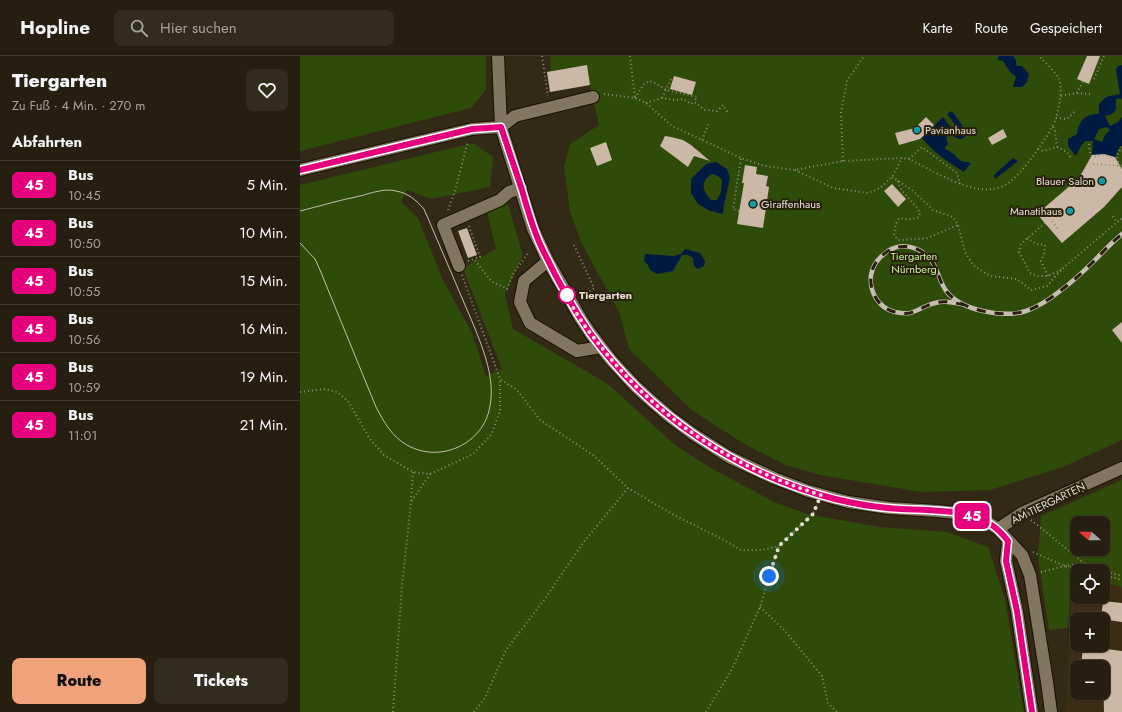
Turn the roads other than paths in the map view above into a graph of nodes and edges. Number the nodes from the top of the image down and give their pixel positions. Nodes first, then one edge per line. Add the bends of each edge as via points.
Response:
1 (498, 56) edge
2 (593, 96) road end
3 (501, 127) junction
4 (300, 170) edge
5 (521, 188) junction
6 (548, 261) junction
7 (463, 264) road end
8 (601, 347) junction
9 (1122, 468) edge
10 (998, 529) junction
11 (1008, 541) junction
12 (1039, 637) junction
13 (1021, 640) junction
14 (1032, 712) edge
15 (1051, 712) edge

1 - 3 street, AM TIERGARTEN
2 - 3 street via 515,116
3 - 4 street via 472,129
3 - 5 street, AM TIERGARTEN
5 - 6 street, AM TIERGARTEN via 534,229
5 - 7 street via 443,225
6 - 8 street, AM TIERGARTEN via 581,319
6 - 8 street via 524,281 520,302 530,323 577,351
8 - 10 street, AM TIERGARTEN via 636,387 670,417 693,434 753,469 821,495 848,502 967,514
9 - 10 street, AM TIERGARTEN via 1022,513
10 - 11 street
11 - 12 street via 1022,556 1030,575
11 - 13 street via 1006,561
12 - 13 street
12 - 15 street
13 - 14 street

